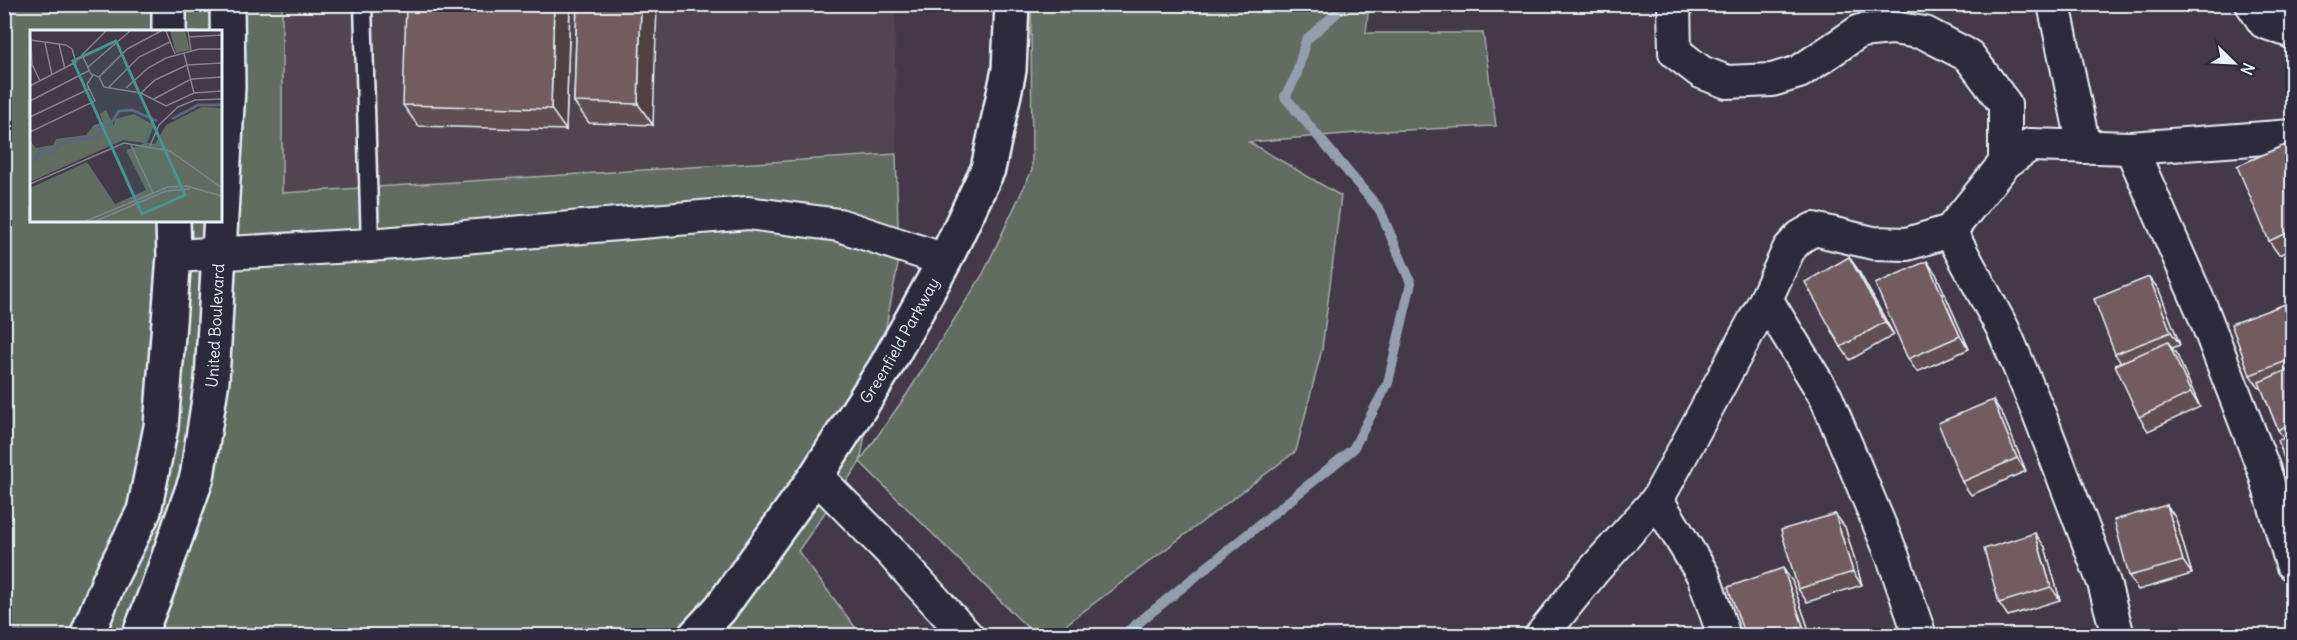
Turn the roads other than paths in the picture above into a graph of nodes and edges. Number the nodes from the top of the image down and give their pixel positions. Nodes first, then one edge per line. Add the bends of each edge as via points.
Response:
1 (169, 4) edge
2 (228, 4) edge
3 (363, 4) edge
4 (1012, 4) edge
5 (1674, 4) edge
6 (2054, 4) edge
7 (2252, 4) edge
8 (1859, 18) edge
9 (169, 30) edge
10 (2292, 33) edge
11 (2292, 136) edge
12 (2084, 147) junction
13 (2132, 148) junction
14 (2005, 163) junction
15 (222, 212) edge
16 (173, 222) edge
17 (221, 222) edge
18 (1950, 231) junction
19 (370, 245) junction
20 (220, 253) junction
21 (174, 256) junction
22 (945, 260) junction
23 (1766, 299) junction
24 (816, 476) junction
25 (1657, 500) junction
26 (2292, 564) edge
27 (87, 636) edge
28 (139, 636) edge
29 (695, 636) edge
30 (968, 636) edge
31 (1541, 636) edge
32 (1724, 636) edge
33 (1920, 636) edge
34 (2118, 636) edge

1 - 9 main road
2 - 15 main road, United Boulevard
3 - 19 lane
4 - 22 main road, Greenfield Parkway via 1009,70 988,168
5 - 8 street via 1675,52 1701,72 1727,82 1772,80 1799,72
6 - 12 street
7 - 10 street via 2264,22
8 - 14 street via 1925,33 1969,56 2005,104
11 - 13 street
12 - 13 street
12 - 14 street via 2030,145
13 - 26 street via 2201,307 2255,448
14 - 18 street
16 - 21 main road
17 - 20 main road, United Boulevard
18 - 23 street via 1907,243 1873,243 1814,229 1789,249
18 - 34 street via 2003,329 2038,411 2104,583
19 - 20 street
19 - 22 street via 748,213 839,225
20 - 21 street
20 - 28 main road, United Boulevard via 212,380 197,477
21 - 27 main road via 161,427 144,511
22 - 24 main road, Greenfield Parkway via 885,368
23 - 25 street
23 - 33 street via 1826,397 1893,557
24 - 29 main road, Greenfield Parkway via 720,609
24 - 30 street
25 - 31 street
25 - 32 street via 1703,575

